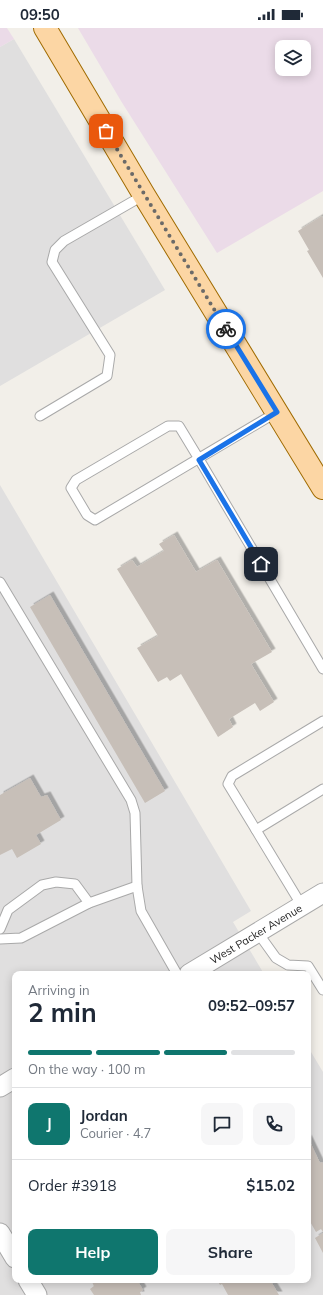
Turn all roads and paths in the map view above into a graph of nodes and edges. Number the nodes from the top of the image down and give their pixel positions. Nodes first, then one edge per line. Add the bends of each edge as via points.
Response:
1 (45, 28) edge
2 (144, 195) junction
3 (277, 412) junction
4 (40, 416) dead end
5 (199, 460) junction
6 (323, 488) edge
7 (0, 582) edge
8 (323, 669) edge
9 (323, 721) edge
10 (323, 789) edge
11 (256, 830) junction
12 (137, 886) junction
13 (323, 893) edge
14 (88, 903) junction
15 (302, 906) junction
16 (0, 929) edge
17 (258, 933) junction
18 (0, 939) edge
19 (175, 971) edge
20 (194, 971) edge
21 (323, 990) edge
22 (12, 1080) edge
23 (0, 1087) edge
24 (0, 1233) edge
25 (12, 1253) edge
26 (30, 1283) edge
27 (37, 1295) edge

1 - 2 main road
2 - 3 main road
2 - 4 lane via 64,241 55,250 52,262 110,355 107,376
3 - 5 lane
3 - 6 main road
5 - 5 lane via 95,520 87,515 71,488 76,480 168,426 179,426
5 - 8 lane
7 - 12 lane via 131,800 136,813
9 - 11 lane via 232,776 228,784
10 - 11 lane
11 - 15 lane
12 - 14 lane
12 - 19 lane via 141,912
13 - 15 street, West Packer Avenue
14 - 16 lane via 75,884 56,882 42,885 8,910
14 - 18 lane via 21,938
15 - 17 street, West Packer Avenue
17 - 20 street, West Packer Avenue
17 - 21 lane via 276,958 288,965 308,966
22 - 23 street
24 - 25 street
26 - 27 street

